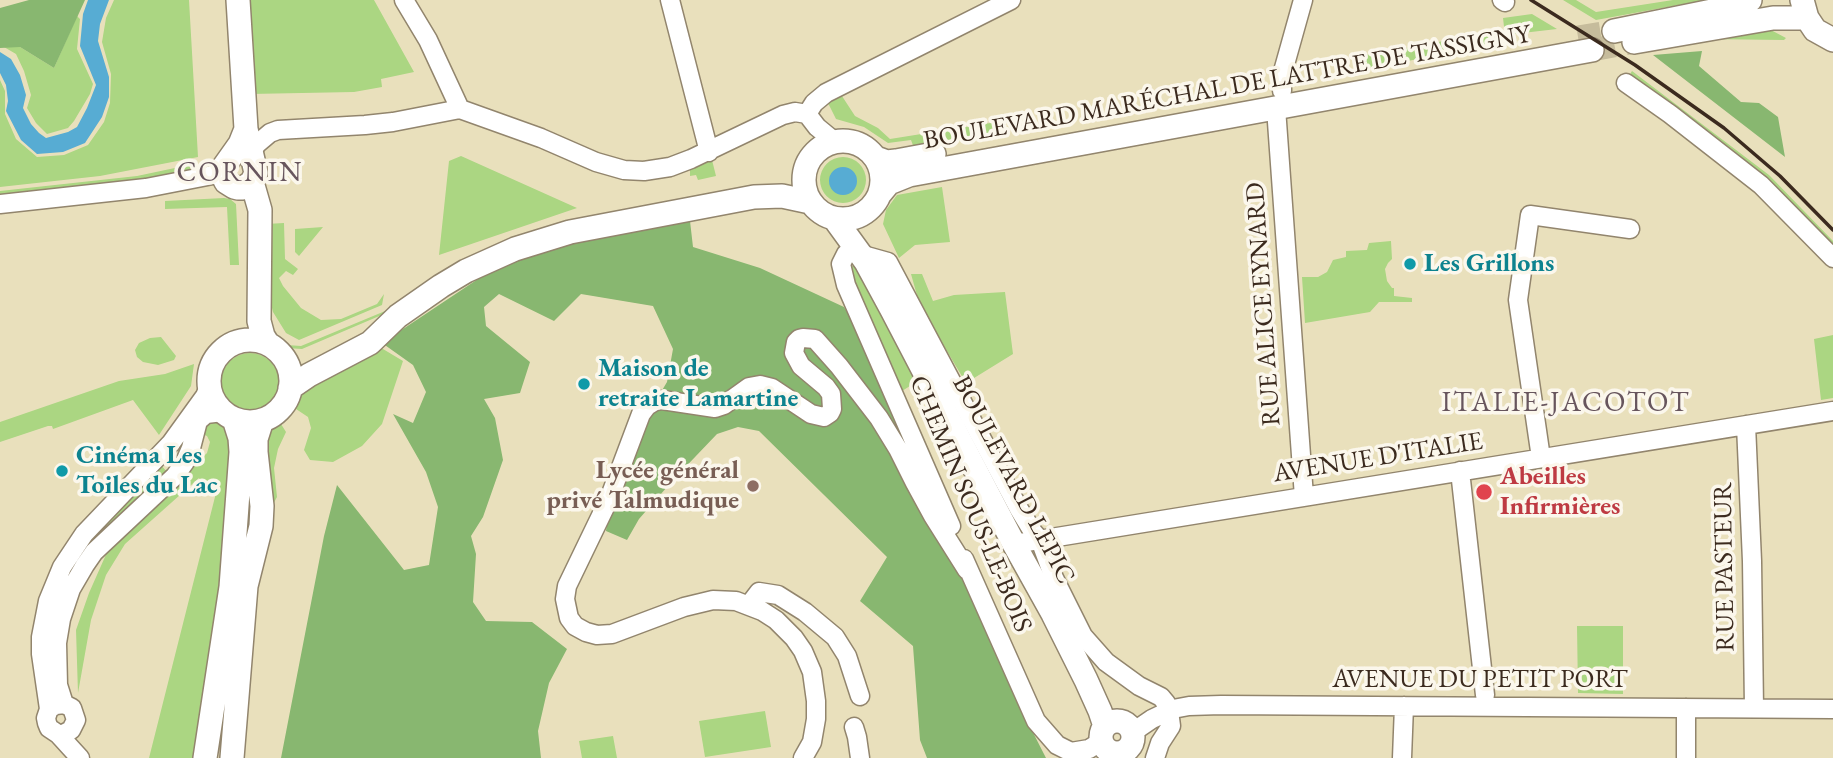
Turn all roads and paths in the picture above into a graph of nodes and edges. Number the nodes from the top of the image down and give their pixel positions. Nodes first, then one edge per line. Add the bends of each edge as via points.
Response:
1 (238, 0) edge
2 (404, 0) edge
3 (670, 0) edge
4 (1011, 0) edge
5 (1303, 0) edge
6 (1750, 0) edge
7 (1805, 9) edge
8 (1833, 40) edge
9 (1585, 43) tunnel mouth
10 (1626, 83) dead end
11 (1279, 99) junction
12 (460, 108) junction
13 (819, 132) junction
14 (709, 152) junction
15 (876, 158) junction
16 (241, 169) junction
17 (804, 173) junction
18 (879, 195) junction
19 (754, 197) junction
20 (810, 202) junction
21 (0, 204) edge
22 (1630, 229) dead end
23 (858, 242) junction
24 (1833, 258) edge
25 (398, 316) junction
26 (235, 343) junction
27 (276, 351) junction
28 (209, 387) junction
29 (290, 388) junction
30 (1833, 411) edge
31 (229, 416) junction
32 (262, 420) junction
33 (1746, 425) junction
34 (1541, 458) junction
35 (1460, 471) junction
36 (1304, 497) junction
37 (1040, 540) junction
38 (1014, 544) junction
39 (967, 570) junction
40 (749, 605) junction
41 (1485, 695) dead end
42 (860, 696) dead end
43 (1404, 706) junction
44 (57, 707) junction
45 (1686, 708) junction
46 (1754, 708) junction
47 (1833, 709) edge
48 (1169, 710) junction
49 (210, 723) junction
50 (854, 727) dead end
51 (58, 734) junction
52 (1107, 742) edge
53 (80, 758) edge
54 (205, 758) edge
55 (215, 758) edge
56 (232, 758) edge
57 (803, 758) edge
58 (860, 758) edge
59 (1155, 758) edge
60 (1402, 758) edge
61 (1686, 758) edge

1 - 16 main road via 246,129
2 - 12 street
3 - 14 street
4 - 13 street via 826,93 814,103
5 - 11 street, RUE ALICE EYNARD
6 - 7 main road via 1624,36 1773,18
7 - 8 main road via 1815,30
9 - 11 main road, BOULEVARD MARÉCHAL DE LATTRE DE TASSIGNY
10 - 24 street via 1761,185
11 - 15 main road, BOULEVARD MARÉCHAL DE LATTRE DE TASSIGNY via 896,161
11 - 18 main road, BOULEVARD MARÉCHAL DE LATTRE DE TASSIGNY via 909,175 889,183
11 - 36 street, RUE ALICE EYNARD
12 - 14 street via 624,170 670,167
12 - 16 street via 365,125 278,130 263,139
13 - 14 street via 795,112
13 - 15 main road via 858,143
13 - 17 main road
15 - 18 main road via 882,176
16 - 21 street via 146,188
16 - 26 main road via 251,208 251,285 247,320
16 - 27 main road via 260,210 259,321 263,336
17 - 19 main road
17 - 20 main road
18 - 23 main road, BOULEVARD MARÉCHAL DE LATTRE DE TASSIGNY
19 - 20 main road
19 - 25 main road via 544,239 466,271
20 - 23 main road
22 - 34 street via 1530,215 1518,300
23 - 37 street, BOULEVARD LEPIC
23 - 38 main road, BOULEVARD LEPIC
23 - 39 street, CHEMIN SOUS-LE-BOIS via 841,264 846,285
25 - 27 main road via 305,358
25 - 29 main road via 370,343
26 - 27 main road via 257,341
26 - 28 main road via 214,360
27 - 29 main road via 291,378
28 - 31 main road
28 - 44 street via 171,443 84,534 62,567 41,636 41,654
29 - 32 main road via 278,412
30 - 33 street, AVENUE D'ITALIE
31 - 32 main road via 243,422
31 - 44 street via 206,414 198,421 185,462 175,476 85,565 61,619
31 - 49 main road via 241,452 232,575
32 - 56 main road via 256,439 261,526 246,586
33 - 34 street, AVENUE D'ITALIE
33 - 46 street, RUE PASTEUR
34 - 35 street, AVENUE D'ITALIE
35 - 36 street, AVENUE D'ITALIE
35 - 41 street
36 - 37 street, AVENUE D'ITALIE
37 - 38 street, AVENUE D'ITALIE
37 - 48 street, BOULEVARD LEPIC via 1088,643 1123,675 1161,697
38 - 52 main road, BOULEVARD LEPIC via 1053,614
39 - 40 street via 872,408 819,342 803,338 796,342 796,359 831,394 830,413 811,414 760,385 715,408 662,400 647,406 565,599 576,626 597,635 612,634 697,603 725,600
39 - 52 street, CHEMIN SOUS-LE-BOIS via 1036,721 1062,743
40 - 42 street via 759,592 778,595 835,636
40 - 57 street via 784,627 809,663 816,719
43 - 45 street, AVENUE DU PETIT PORT
43 - 48 street, AVENUE DU PETIT PORT via 1221,705
43 - 60 street
44 - 51 street via 46,718 51,731
44 - 51 street via 72,708 76,720 71,730
45 - 46 street, AVENUE DU PETIT PORT
45 - 61 street
46 - 47 street, AVENUE DU PETIT PORT
48 - 52 street, AVENUE DU PETIT PORT
48 - 59 street via 1171,726
49 - 54 main road
49 - 55 street
50 - 58 street
51 - 53 street

